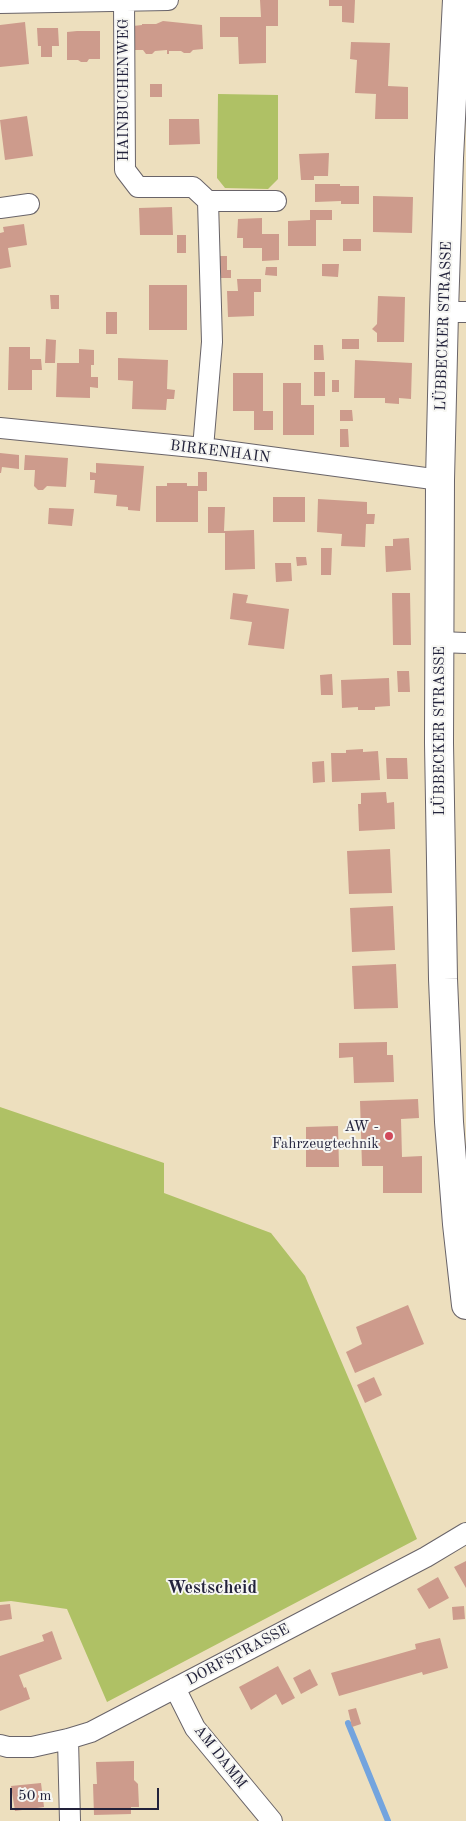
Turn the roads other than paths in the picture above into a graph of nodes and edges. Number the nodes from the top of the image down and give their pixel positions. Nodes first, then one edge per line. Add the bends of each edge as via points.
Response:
1 (168, 0) edge
2 (457, 0) edge
3 (124, 1) edge
4 (0, 3) edge
5 (458, 158) edge
6 (208, 201) junction
7 (276, 201) dead end
8 (29, 204) dead end
9 (0, 208) edge
10 (455, 312) edge
11 (0, 428) edge
12 (204, 448) junction
13 (440, 480) junction
14 (439, 642) junction
15 (466, 643) edge
16 (466, 1304) edge
17 (466, 1533) edge
18 (175, 1688) junction
19 (68, 1739) junction
20 (0, 1745) edge
21 (70, 1821) edge
22 (272, 1821) edge

1 - 3 street, HAINBUCHENWEG
2 - 5 main road, LÜBBECKER STRASSE
3 - 4 street, HAINBUCHENWEG
3 - 6 street, HAINBUCHENWEG via 125,170 138,187 194,187
5 - 10 main road, LÜBBECKER STRASSE
6 - 7 street
6 - 12 street via 212,342
8 - 9 street
10 - 13 main road, LÜBBECKER STRASSE
11 - 12 street, BIRKENHAIN
12 - 13 street, BIRKENHAIN
13 - 14 main road, LÜBBECKER STRASSE
14 - 15 street
14 - 16 main road, LÜBBECKER STRASSE via 442,979 450,1131
17 - 18 street, DORFSTRASSE
18 - 19 street, DORFSTRASSE via 91,1732
18 - 22 street, AM DAMM via 196,1728
19 - 20 street, DORFSTRASSE via 32,1747
19 - 21 street

